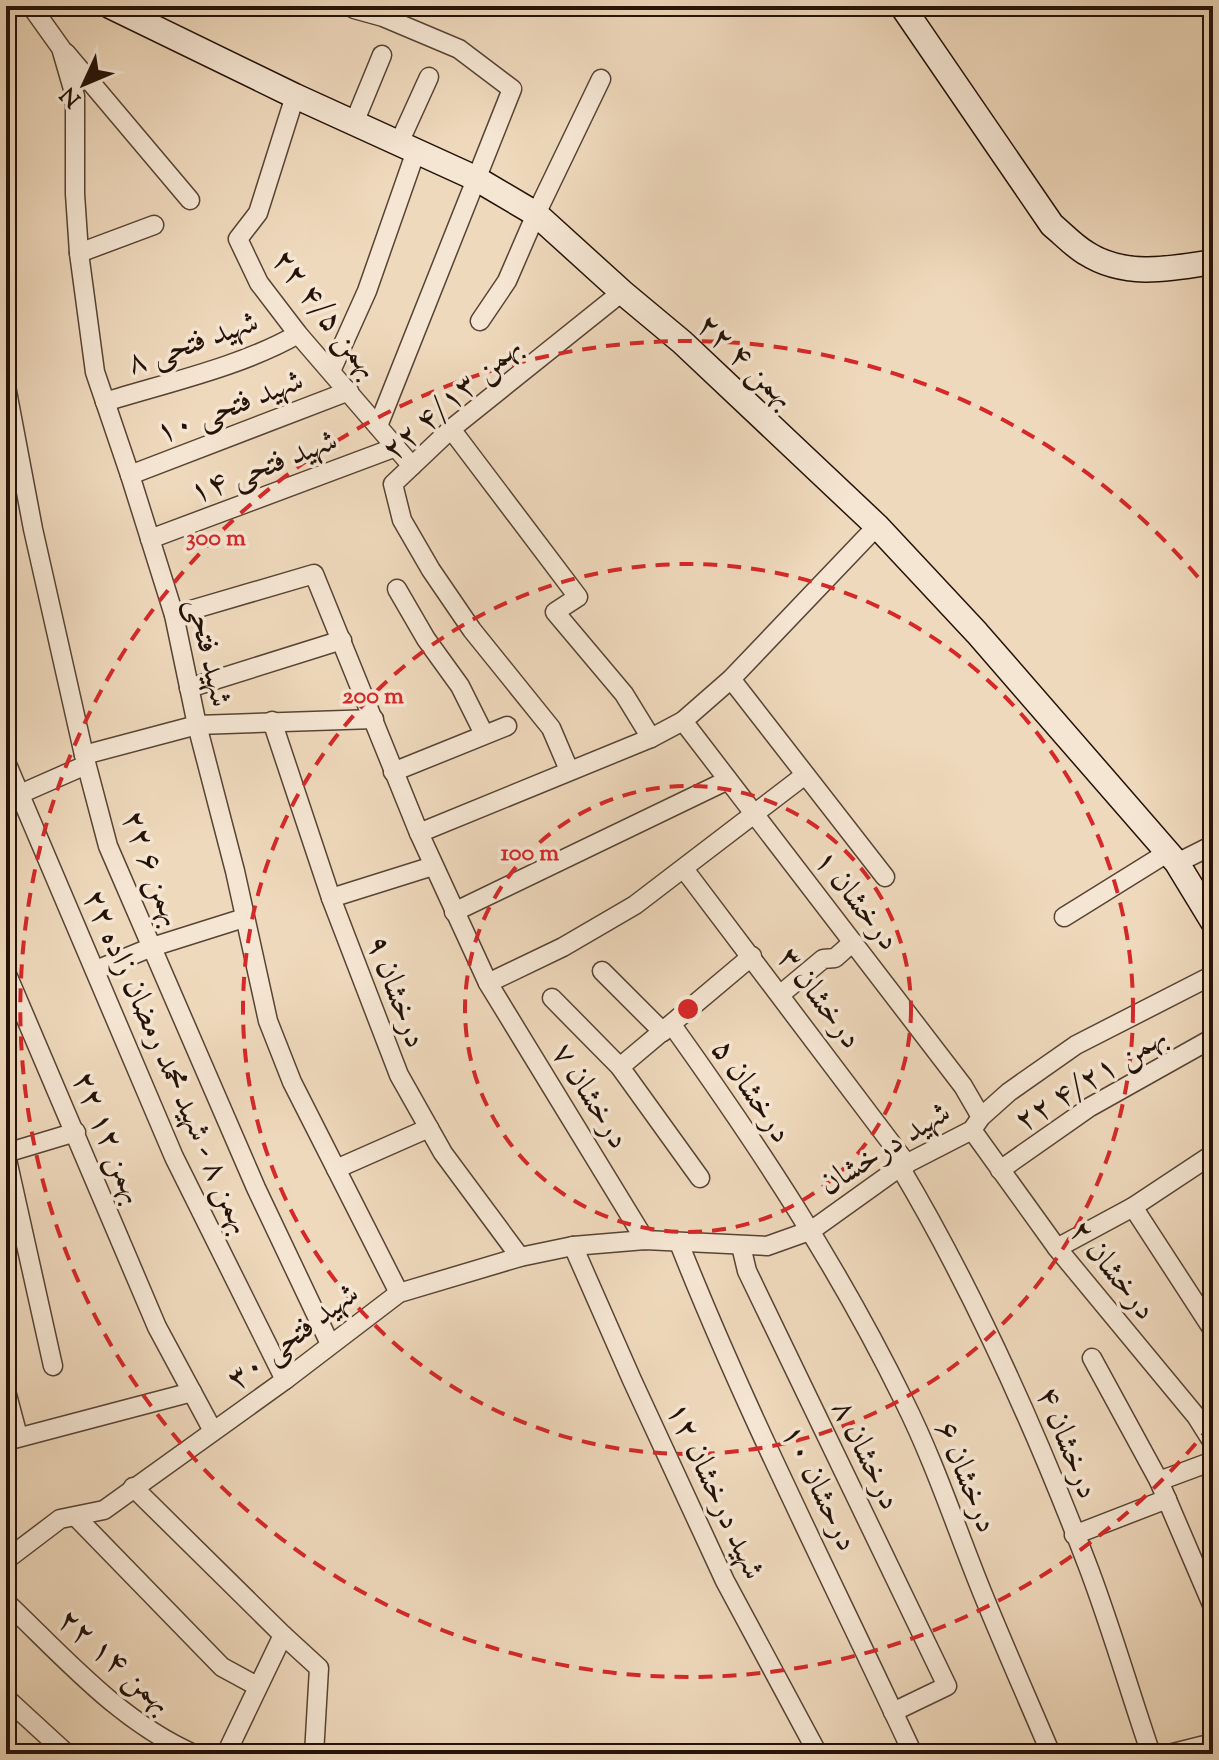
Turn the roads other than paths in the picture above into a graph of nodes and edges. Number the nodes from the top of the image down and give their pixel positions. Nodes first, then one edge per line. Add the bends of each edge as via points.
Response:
1 (31, 6) edge
2 (110, 6) edge
3 (902, 6) edge
4 (354, 9) dead end
5 (61, 48) junction
6 (382, 55) dead end
7 (429, 77) dead end
8 (601, 79) dead end
9 (295, 96) junction
10 (354, 123) junction
11 (407, 147) junction
12 (475, 178) junction
13 (190, 200) dead end
14 (536, 214) junction
15 (154, 225) dead end
16 (79, 253) junction
17 (1213, 262) edge
18 (622, 292) junction
19 (480, 321) dead end
20 (298, 334) junction
21 (331, 371) junction
22 (6, 386) edge
23 (349, 391) junction
24 (105, 402) junction
25 (378, 426) junction
26 (451, 429) junction
27 (396, 447) junction
28 (412, 466) junction
29 (130, 475) junction
30 (877, 526) junction
31 (150, 539) junction
32 (397, 589) dead end
33 (174, 615) junction
34 (342, 640) junction
35 (731, 679) junction
36 (189, 688) junction
37 (374, 719) junction
38 (272, 721) junction
39 (683, 721) junction
40 (197, 725) junction
41 (507, 726) dead end
42 (484, 734) junction
43 (651, 738) junction
44 (85, 760) junction
45 (6, 762) edge
46 (569, 770) junction
47 (393, 772) junction
48 (805, 775) junction
49 (728, 780) junction
50 (20, 794) junction
51 (754, 814) junction
52 (419, 833) junction
53 (1213, 845) edge
54 (1172, 858) junction
55 (433, 866) junction
56 (684, 869) junction
57 (885, 877) dead end
58 (331, 898) junction
59 (454, 912) junction
60 (1064, 917) dead end
61 (244, 918) junction
62 (1213, 922) edge
63 (853, 942) junction
64 (152, 947) junction
65 (752, 956) junction
66 (96, 970) junction
67 (602, 971) dead end
68 (6, 972) edge
69 (1213, 975) edge
70 (488, 983) junction
71 (11, 993) edge
72 (781, 994) junction
73 (552, 998) dead end
74 (667, 1028) junction
75 (1213, 1038) edge
76 (620, 1067) junction
77 (977, 1123) junction
78 (429, 1128) junction
79 (76, 1132) junction
80 (6, 1154) edge
81 (1213, 1154) edge
82 (904, 1165) junction
83 (336, 1169) junction
84 (1000, 1170) junction
85 (700, 1178) dead end
86 (1133, 1207) junction
87 (812, 1230) junction
88 (645, 1240) junction
89 (679, 1243) junction
90 (573, 1246) junction
91 (741, 1246) junction
92 (1057, 1248) junction
93 (520, 1257) junction
94 (399, 1293) junction
95 (157, 1327) joint
96 (1213, 1330) edge
97 (330, 1344) junction
98 (1092, 1358) dead end
99 (53, 1366) dead end
100 (285, 1380) junction
101 (6, 1391) edge
102 (192, 1392) junction
103 (213, 1431) junction
104 (12, 1438) edge
105 (1213, 1443) edge
106 (1213, 1461) edge
107 (1159, 1481) junction
108 (133, 1487) junction
109 (1167, 1499) junction
110 (76, 1517) junction
111 (1074, 1535) junction
112 (6, 1560) edge
113 (1211, 1599) edge
114 (6, 1602) edge
115 (283, 1635) junction
116 (257, 1686) junction
117 (6, 1698) edge
118 (893, 1712) junction
119 (1213, 1743) edge
120 (67, 1754) edge
121 (194, 1754) edge
122 (226, 1754) edge
123 (314, 1754) edge
124 (818, 1754) edge
125 (913, 1754) edge
126 (1051, 1754) edge
127 (1151, 1754) edge
128 (1169, 1754) edge

1 - 5 street, شهید فتحی
2 - 9 street, ۲۲ بهمن ۴
3 - 17 street via 1052,225 1084,252 1108,265 1154,272
4 - 12 street via 459,49 512,89
5 - 13 street
5 - 16 street, شهید فتحی via 75,96
6 - 10 street
7 - 11 street
8 - 14 street
9 - 10 street, ۲۲ بهمن ۴
9 - 20 street, ۲۲ بهمن ۴/۵ via 258,213 238,239 259,283
10 - 11 street, ۲۲ بهمن ۴
11 - 12 street, ۲۲ بهمن ۴
11 - 21 street via 367,291
12 - 14 street, ۲۲ بهمن ۴
12 - 25 street
14 - 18 street, ۲۲ بهمن ۴
14 - 19 street via 507,281
15 - 16 street
16 - 24 street, شهید فتحی via 95,372
18 - 26 street, ۲۲ بهمن ۴/۱۳
18 - 30 street, ۲۲ بهمن ۴
20 - 21 street, ۲۲ بهمن ۴/۵
20 - 24 street, شهید فتحی ۸ via 206,371
21 - 23 street, ۲۲ بهمن ۴/۵
22 - 44 street, ۲۲ بهمن ۶
23 - 25 street, ۲۲ بهمن ۴/۵
23 - 29 street, شهید فتحی ۱۰
24 - 29 street, شهید فتحی
25 - 27 street, ۲۲ بهمن ۴/۵
26 - 28 street, ۲۲ بهمن ۴/۱۳
26 - 43 street via 578,597 555,612 624,694
27 - 28 street, ۲۲ بهمن ۴/۵
27 - 31 street, شهید فتحی ۱۴
28 - 46 street, ۲۲ بهمن ۴/۱۳ via 393,484 402,520 472,630 551,728
29 - 31 street, شهید فتحی
30 - 35 street
30 - 54 street, ۲۲ بهمن ۴
31 - 33 street, شهید فتحی
32 - 42 street via 460,686
33 - 34 street, درخشان ۷ via 314,574
33 - 36 street, شهید فتحی
34 - 36 street
34 - 37 street, درخشان ۷
35 - 39 street
35 - 48 street
36 - 40 street, شهید فتحی
37 - 38 street
37 - 47 street, درخشان ۷
38 - 40 street
38 - 58 street, درخشان ۹
39 - 43 street
39 - 49 street, درخشان ۱
40 - 44 street
40 - 61 street, شهید فتحی
41 - 42 street
42 - 47 street
43 - 46 street
44 - 50 street
44 - 64 street, ۲۲ بهمن ۶ via 108,846
45 - 50 street, ۲۲ بهمن ۸ - شهید محمد رمضان زاده
46 - 52 street
47 - 52 street, درخشان ۷
48 - 51 street
48 - 57 street
49 - 51 street, درخشان ۱
49 - 59 street
50 - 66 street, ۲۲ بهمن ۸ - شهید محمد رمضان زاده
51 - 56 street
51 - 63 street, درخشان ۱
52 - 55 street, درخشان ۷
53 - 54 street
54 - 60 street
54 - 62 street, ۲۲ بهمن ۴
55 - 58 street
55 - 59 street, درخشان ۷
56 - 65 street, درخشان ۳
56 - 70 street via 563,947
58 - 78 street, درخشان ۹ via 399,1075
59 - 70 street, درخشان ۷
61 - 64 street
61 - 83 street, شهید فتحی via 268,1021
63 - 72 street
63 - 77 street, درخشان ۱ via 963,1086
64 - 66 street
64 - 97 street, ۲۲ بهمن ۶
65 - 72 street, درخشان ۳
65 - 74 street
66 - 100 street, ۲۲ بهمن ۸ - شهید محمد رمضان زاده via 174,1157
67 - 74 street, درخشان ۵
68 - 71 street, ۲۲ بهمن ۱۲
69 - 77 street, شهید درخشان via 1076,1045 1009,1092
70 - 88 street, درخشان ۷
71 - 79 street, ۲۲ بهمن ۱۲
72 - 82 street, درخشان ۳
73 - 76 street
74 - 76 street
74 - 87 street, درخشان ۵ via 724,1098
75 - 84 street, ۲۲ بهمن ۴/۲۱ via 1090,1107
76 - 85 street
77 - 82 street, شهید درخشان
77 - 84 street, درخشان ۲
78 - 83 street
78 - 93 street, درخشان ۹
79 - 80 street
79 - 95 street, ۲۲ بهمن ۱۲
80 - 99 street
81 - 86 street
82 - 87 street, شهید درخشان
82 - 111 street, درخشان ۴ via 964,1278
83 - 94 street, شهید فتحی
84 - 92 street, درخشان ۲
86 - 92 street
86 - 96 street
87 - 91 street, شهید درخشان via 767,1246
87 - 126 street, درخشان ۶ via 933,1461
88 - 89 street, شهید درخشان
88 - 90 street, شهید درخشان
89 - 91 street, شهید درخشان
89 - 118 street, درحشان ۱۰ via 745,1399
90 - 93 street, شهید فتحی ۳۰
90 - 124 street, شهید درخشان ۱۲ via 725,1581
91 - 118 street, درخشان ۸ via 747,1271 947,1686
92 - 105 street, درخشان ۲
93 - 94 street, شهید فتحی ۳۰
94 - 97 street, شهید فتحی ۳۰
95 - 102 street, شهید فتحی ۳۰
97 - 100 street, شهید فتحی ۳۰
98 - 107 street
100 - 103 street, شهید فتحی ۳۰
101 - 104 street
102 - 103 street, شهید فتحی ۳۰
102 - 104 street
103 - 108 street
106 - 107 street
107 - 109 street
108 - 110 street via 104,1510
108 - 115 street
109 - 111 street
109 - 113 street
110 - 112 street via 47,1526
110 - 116 street via 222,1667
111 - 127 street, درخشان ۴
114 - 121 street, ۲۲ بهمن ۱۴ via 105,1698 165,1741
115 - 116 street
115 - 123 street via 319,1668
116 - 122 street
117 - 120 street
118 - 125 street, درحشان ۱۰
119 - 128 street

